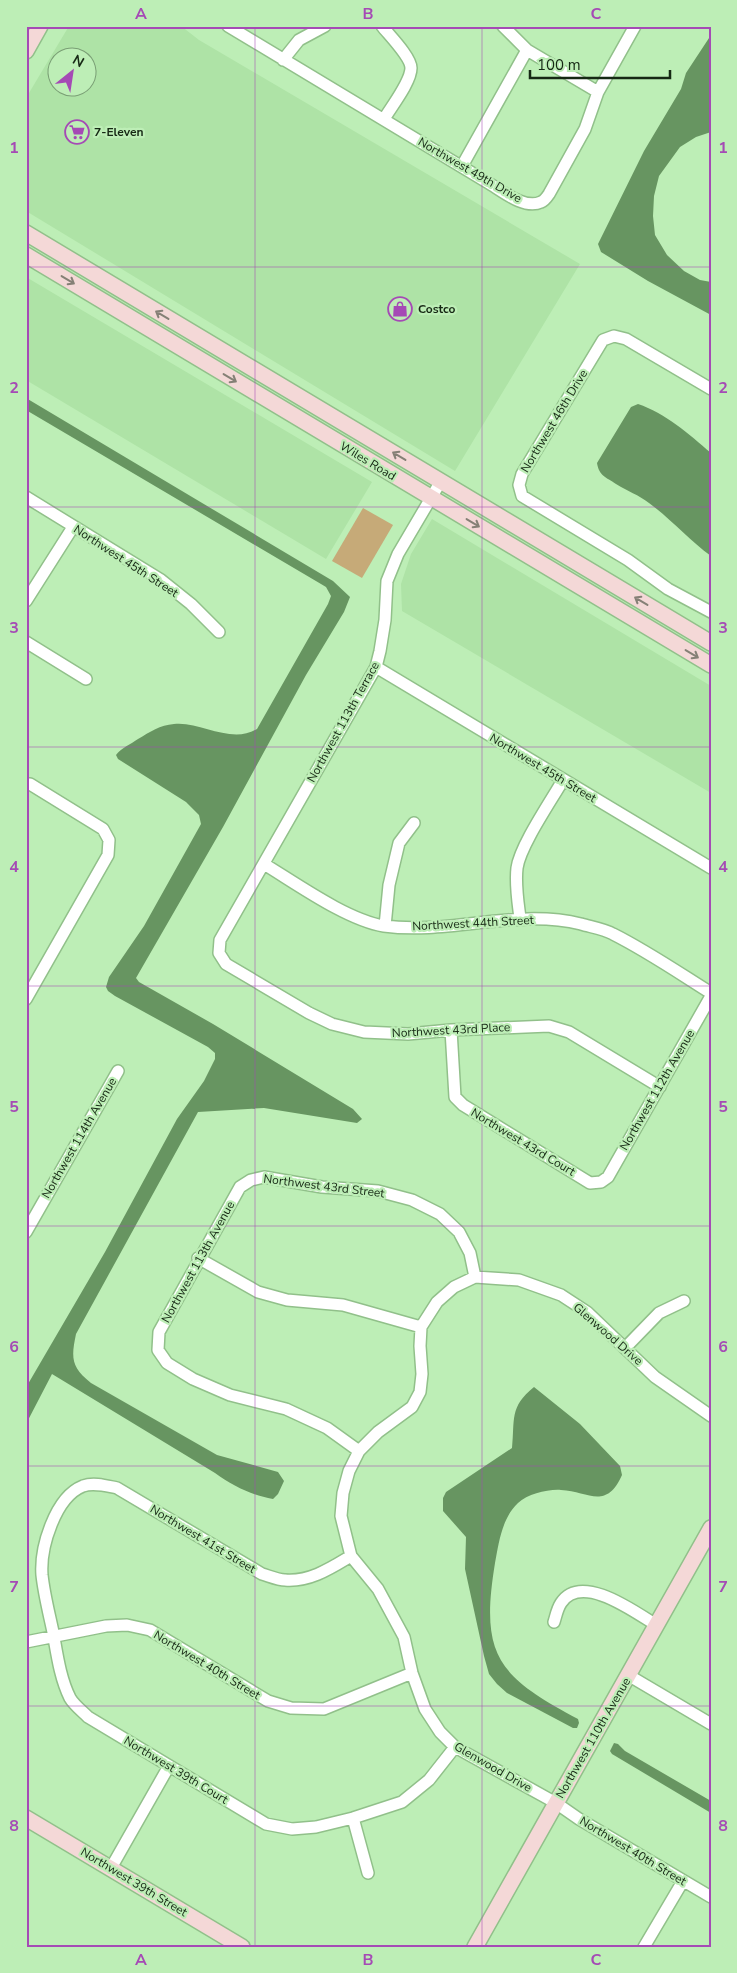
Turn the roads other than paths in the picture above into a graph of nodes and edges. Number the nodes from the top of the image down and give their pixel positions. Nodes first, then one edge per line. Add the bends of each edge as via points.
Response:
1 (40, 26) edge
2 (228, 26) edge
3 (325, 26) edge
4 (382, 26) edge
5 (503, 26) edge
6 (635, 26) edge
7 (26, 50) edge
8 (527, 50) junction
9 (283, 60) junction
10 (598, 92) junction
11 (384, 119) junction
12 (462, 166) junction
13 (26, 233) edge
14 (26, 256) edge
15 (711, 389) edge
16 (440, 481) junction
17 (26, 497) edge
18 (431, 498) junction
19 (73, 527) junction
20 (26, 601) edge
21 (711, 612) edge
22 (219, 632) dead end
23 (26, 642) edge
24 (711, 643) edge
25 (711, 666) edge
26 (376, 668) junction
27 (86, 679) dead end
28 (563, 780) junction
29 (26, 784) edge
30 (414, 823) dead end
31 (264, 864) junction
32 (711, 868) edge
33 (520, 918) junction
34 (385, 926) junction
35 (219, 953) joint
36 (711, 994) edge
37 (26, 999) edge
38 (451, 1030) junction
39 (118, 1071) dead end
40 (660, 1087) junction
41 (251, 1180) joint
42 (601, 1182) joint
43 (26, 1232) edge
44 (198, 1258) junction
45 (475, 1277) junction
46 (684, 1301) dead end
47 (421, 1327) junction
48 (625, 1348) junction
49 (711, 1416) edge
50 (359, 1452) junction
51 (711, 1528) edge
52 (352, 1556) junction
53 (554, 1622) dead end
54 (656, 1625) junction
55 (54, 1636) junction
56 (26, 1642) edge
57 (412, 1673) junction
58 (628, 1675) junction
59 (711, 1724) edge
60 (455, 1747) junction
61 (169, 1766) junction
62 (556, 1803) junction
63 (26, 1818) edge
64 (353, 1818) junction
65 (111, 1868) junction
66 (368, 1873) dead end
67 (683, 1880) junction
68 (711, 1897) edge
69 (242, 1947) edge
70 (475, 1947) edge
71 (644, 1947) edge

1 - 7 main road
2 - 9 street, Northwest 49th Drive
3 - 9 street via 300,40
4 - 11 street via 407,57 411,67 408,79
5 - 8 street
6 - 10 street, Northwest 49th Drive
8 - 10 street
8 - 12 street
9 - 11 street, Northwest 49th Drive
10 - 12 street, Northwest 49th Drive via 586,129 542,202 520,201
11 - 12 street, Northwest 49th Drive
16 -> 13 main road, Wiles Road
14 -> 18 main road, Wiles Road
15 - 21 street, Northwest 46th Drive via 626,339 614,336 603,340 522,474 519,485 522,496
16 - 18 street, Northwest 113th Terrace
24 -> 16 main road, Wiles Road
17 - 19 street, Northwest 45th Street
18 -> 25 main road, Wiles Road
18 - 26 street, Northwest 113th Terrace via 398,554 387,580 385,620
19 - 20 street
19 - 22 street, Northwest 45th Street via 161,580
23 - 27 street
26 - 28 street, Northwest 45th Street
26 - 31 street, Northwest 113th Terrace
28 - 32 street, Northwest 45th Street
28 - 33 street via 522,851 517,867
29 - 37 street via 103,829 109,840 108,855
30 - 34 street via 399,843 389,886
31 - 34 street, Northwest 44th Street via 348,914
31 - 35 street, Northwest 113th Terrace via 220,940
33 - 34 street, Northwest 44th Street via 418,927
33 - 36 street, Northwest 44th Street via 579,923 612,933
35 - 38 street, Northwest 43rd Place via 226,964 332,1024 364,1032 400,1034
36 - 40 street, Northwest 112th Avenue
38 - 40 street, Northwest 43rd Place via 549,1026 569,1032
38 - 42 street, Northwest 43rd Court via 455,1097 590,1183
39 - 43 street, Northwest 114th Avenue
40 - 42 street, Northwest 112th Avenue via 608,1176
41 - 44 street, Northwest 113th Avenue via 240,1187
41 - 45 street, Northwest 43rd Street via 264,1177 322,1187 378,1191 412,1200 440,1214 460,1232 470,1253
44 - 47 street via 258,1292 287,1300 343,1305
44 - 50 street, Northwest 113th Avenue via 159,1332 158,1350 167,1363 230,1395 286,1409 327,1428
45 - 47 street via 454,1287 437,1302
45 - 48 street, Glenwood Drive via 519,1280 561,1295 587,1312
46 - 48 street via 659,1313
47 - 50 street, Glenwood Drive via 420,1392 412,1407 378,1432
48 - 49 street, Glenwood Drive via 655,1376
50 - 52 street, Glenwood Drive via 349,1471 341,1516
51 - 54 main road, Northwest 110th Avenue
52 - 55 street, Northwest 41st Street via 325,1572 305,1578 285,1580 262,1574 117,1488 100,1484 84,1486 70,1495 58,1511 43,1549 42,1575
52 - 57 street, Glenwood Drive via 378,1589 404,1637
53 - 54 street via 561,1603 583,1591 599,1593
54 - 58 main road, Northwest 110th Avenue
55 - 56 street, Northwest 40th Street
55 - 57 street, Northwest 40th Street via 106,1626 150,1630 268,1701 291,1708 324,1709
55 - 61 street, Northwest 39th Court via 62,1679 71,1700 88,1717
57 - 60 street, Glenwood Drive via 424,1709
58 - 59 street
58 - 62 main road, Northwest 110th Avenue
60 - 62 street, Glenwood Drive
60 - 64 street, Northwest 39th Court via 429,1780 402,1802
61 - 64 street, Northwest 39th Court via 266,1824 292,1829
61 - 65 street
62 - 67 street, Northwest 40th Street
62 - 70 main road, Northwest 110th Avenue
63 - 65 main road, Northwest 39th Street
64 - 66 street
65 - 69 main road, Northwest 39th Street
67 - 68 street, Northwest 40th Street
67 - 71 street

